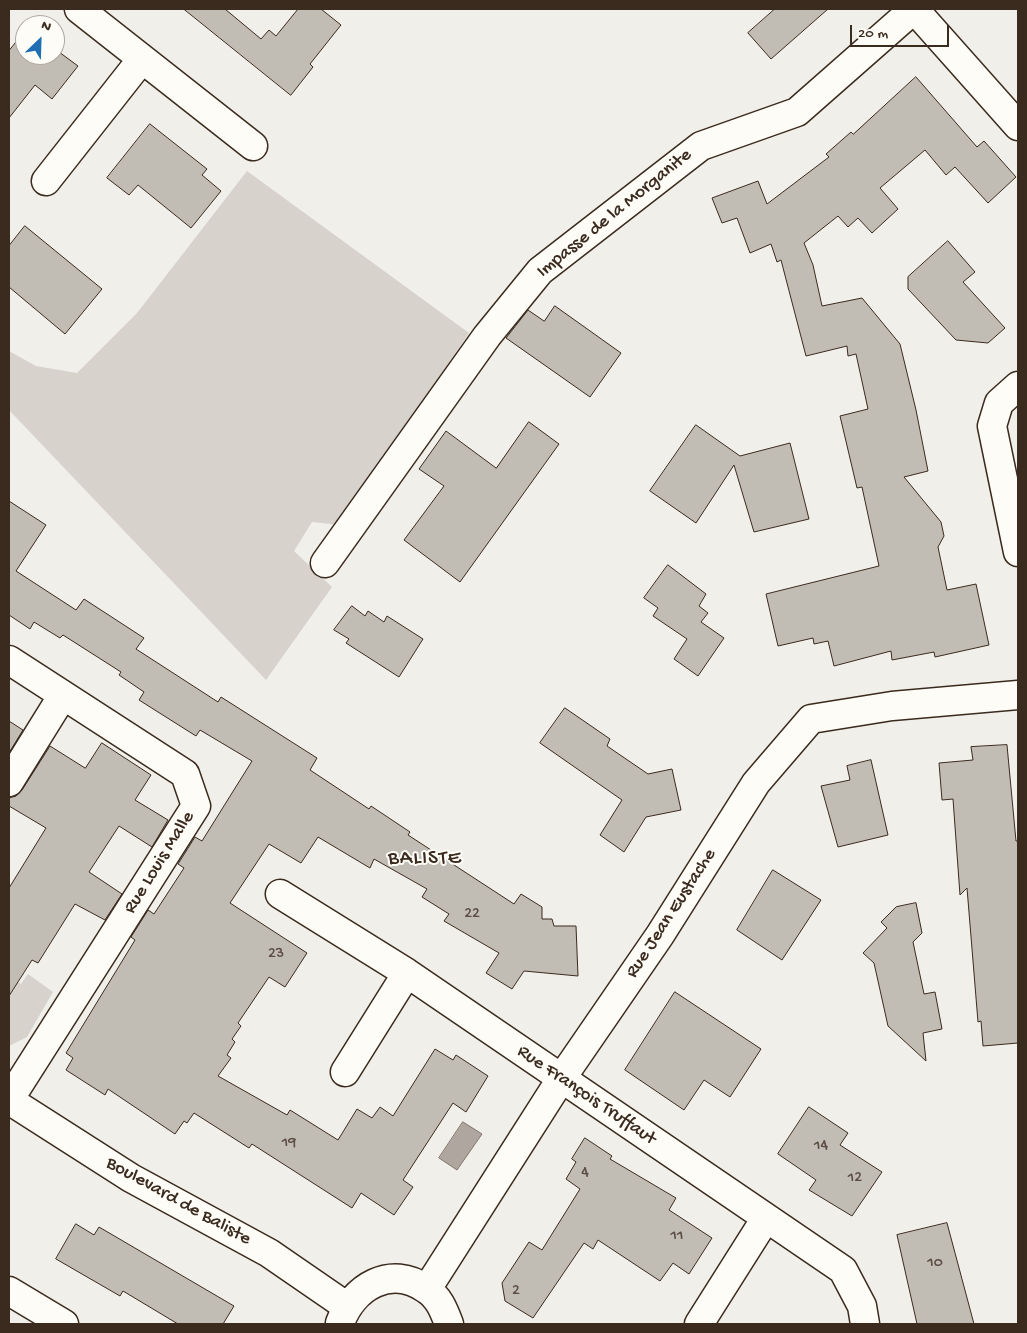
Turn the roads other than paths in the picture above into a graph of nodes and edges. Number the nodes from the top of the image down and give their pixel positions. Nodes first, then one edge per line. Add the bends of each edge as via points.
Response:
1 (79, 9) edge
2 (914, 9) edge
3 (142, 59) junction
4 (1018, 126) edge
5 (253, 146) dead end
6 (46, 181) dead end
7 (1018, 386) edge
8 (1018, 552) edge
9 (325, 563) dead end
10 (9, 660) edge
11 (63, 695) junction
12 (1018, 695) edge
13 (9, 782) edge
14 (280, 894) dead end
15 (407, 973) junction
16 (345, 1072) dead end
17 (561, 1079) junction
18 (9, 1100) edge
19 (766, 1218) junction
20 (427, 1289) junction
21 (9, 1291) edge
22 (343, 1315) edge
23 (64, 1324) edge
24 (449, 1324) edge
25 (699, 1324) edge
26 (865, 1324) edge

1 - 3 street
2 - 4 street
2 - 9 street, Impasse de la Morganite via 797,112 701,146 540,271 488,336
3 - 5 street
3 - 6 street
7 - 8 street via 999,403 992,426
10 - 11 street, Rue Louis Malle
11 - 13 street
11 - 18 street, Rue Louis Malle via 184,774 196,806
12 - 17 street, Rue Jean Eustache via 892,706 811,719 756,783 660,935
14 - 15 street, Rue François Truffaut
15 - 16 street
15 - 17 street, Rue François Truffaut
17 - 19 street, Rue François Truffaut
17 - 20 street, Rue Jean Eustache
18 - 22 street, Boulevard de Baliste via 131,1178 269,1253
19 - 25 street
19 - 26 street, Rue François Truffaut via 843,1270 862,1306
20 - 22 street via 406,1280 383,1280 362,1289
20 - 24 street via 442,1305
21 - 23 street

